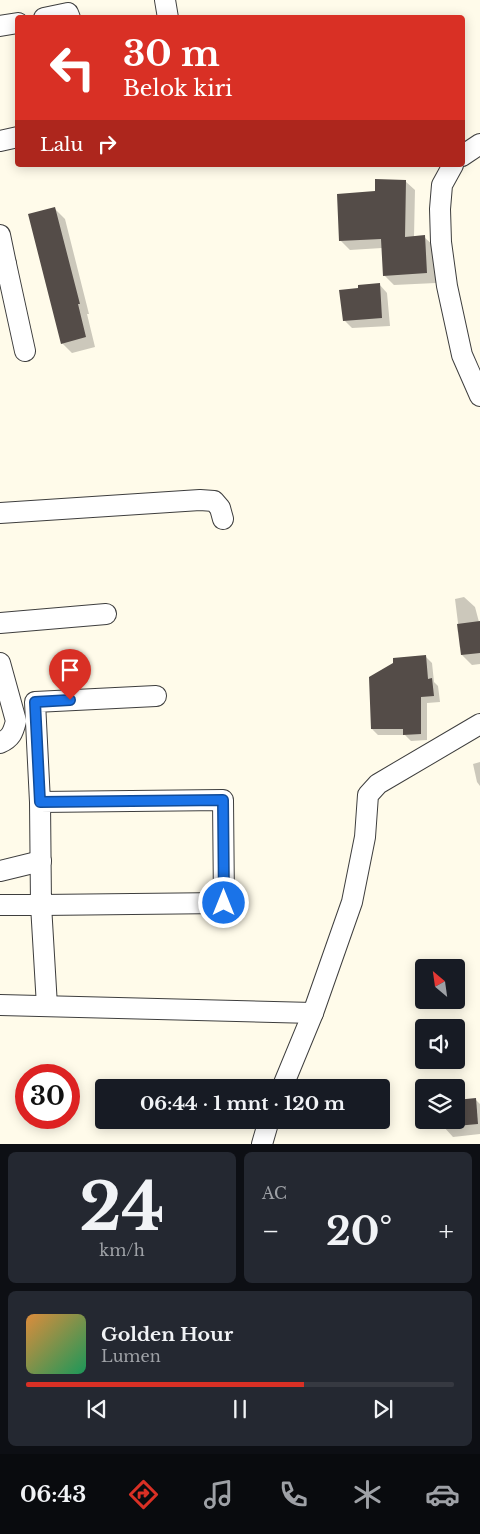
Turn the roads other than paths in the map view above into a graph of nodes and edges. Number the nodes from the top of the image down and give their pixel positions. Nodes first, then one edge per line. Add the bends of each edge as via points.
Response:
1 (165, 0) edge
2 (68, 10) edge
3 (53, 15) edge
4 (168, 15) edge
5 (15, 24) edge
6 (0, 26) edge
7 (15, 138) edge
8 (0, 141) edge
9 (480, 144) edge
10 (465, 154) edge
11 (452, 167) edge
12 (0, 235) edge
13 (3, 265) edge
14 (26, 350) dead end
15 (480, 396) edge
16 (0, 512) edge
17 (222, 519) dead end
18 (106, 614) dead end
19 (0, 624) edge
20 (0, 663) edge
21 (156, 696) dead end
22 (480, 724) edge
23 (0, 742) edge
24 (40, 802) junction
25 (40, 861) junction
26 (0, 871) edge
27 (41, 905) junction
28 (0, 906) edge
29 (0, 1005) edge
30 (47, 1006) junction
31 (314, 1013) junction
32 (286, 1079) edge
33 (266, 1129) edge
34 (262, 1144) edge

1 - 4 street
2 - 3 street
5 - 6 street
7 - 8 street
9 - 10 street
11 - 15 street via 442,185 441,242 462,355
12 - 13 street
13 - 14 street
16 - 17 street via 200,500 214,501 220,508
18 - 19 street
20 - 23 street via 16,721 9,739
21 - 24 street via 35,702
22 - 31 street via 378,784 368,795 365,837 352,902
24 - 25 street
24 - 27 street via 223,800 224,903
25 - 26 street
25 - 27 street
27 - 28 street
27 - 30 street
29 - 30 street
30 - 31 street
31 - 32 street
33 - 34 street

